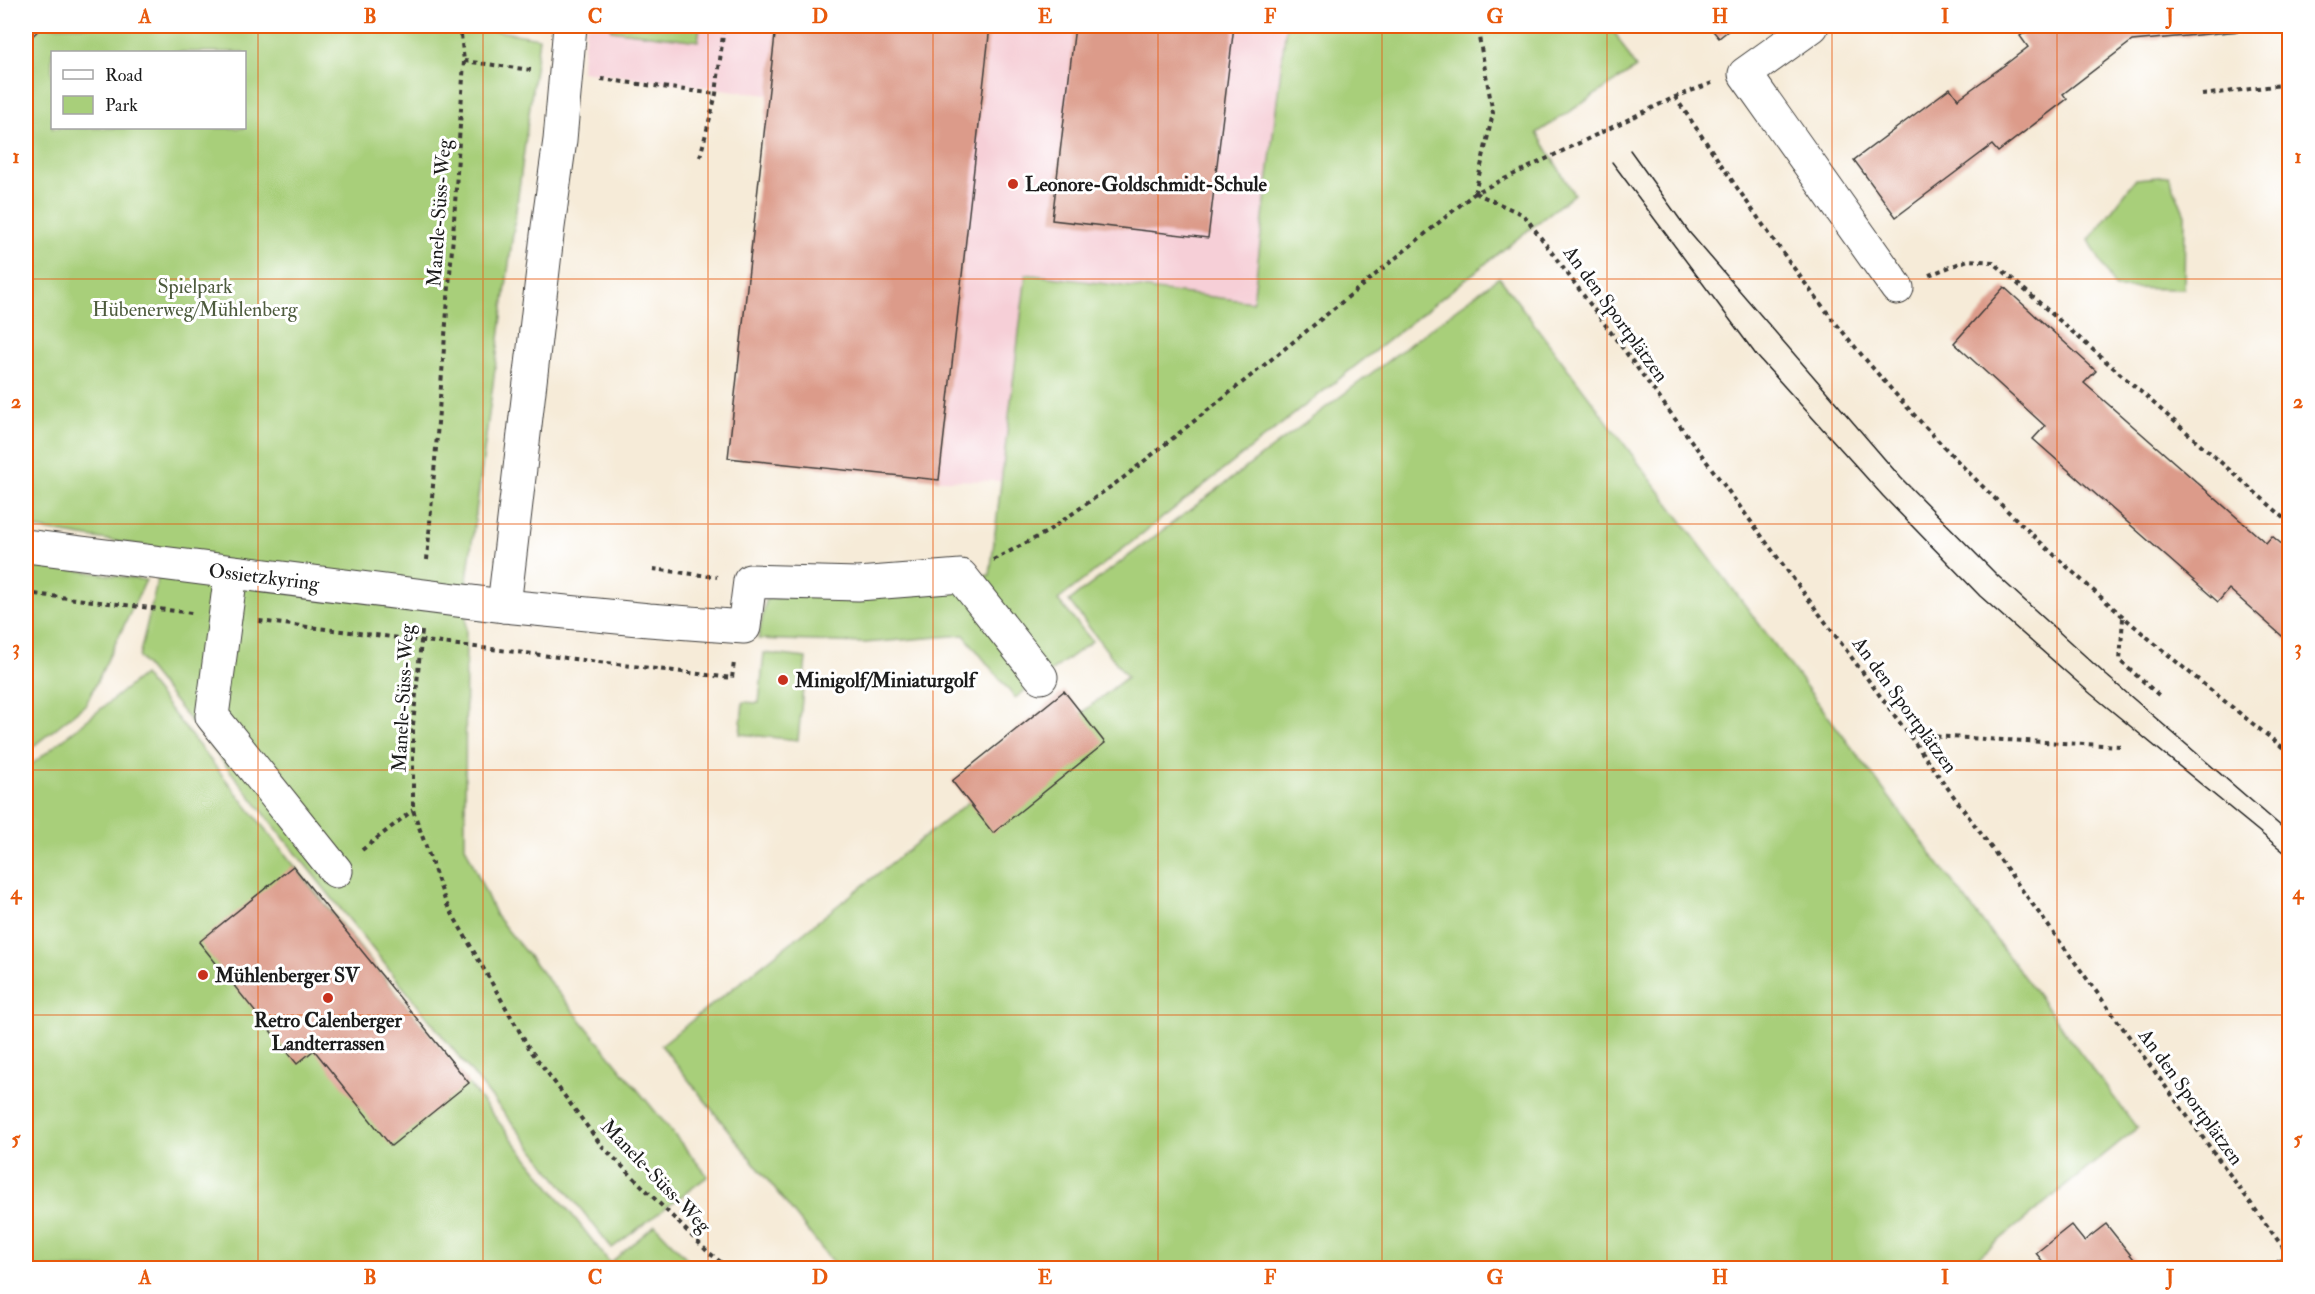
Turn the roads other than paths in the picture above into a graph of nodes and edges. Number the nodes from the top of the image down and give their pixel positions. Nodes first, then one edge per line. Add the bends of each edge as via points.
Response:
1 (570, 26) edge
2 (1812, 26) edge
3 (1897, 288) road end
4 (26, 546) edge
5 (231, 573) junction
6 (504, 606) junction
7 (1041, 677) dead end
8 (336, 871) road end

1 - 6 street
2 - 3 street via 1745,74
4 - 5 street, Ossietzkyring
5 - 6 street, Ossietzkyring
5 - 8 street via 212,716
6 - 7 street, Ossietzkyring via 744,627 750,581 858,584 961,576

